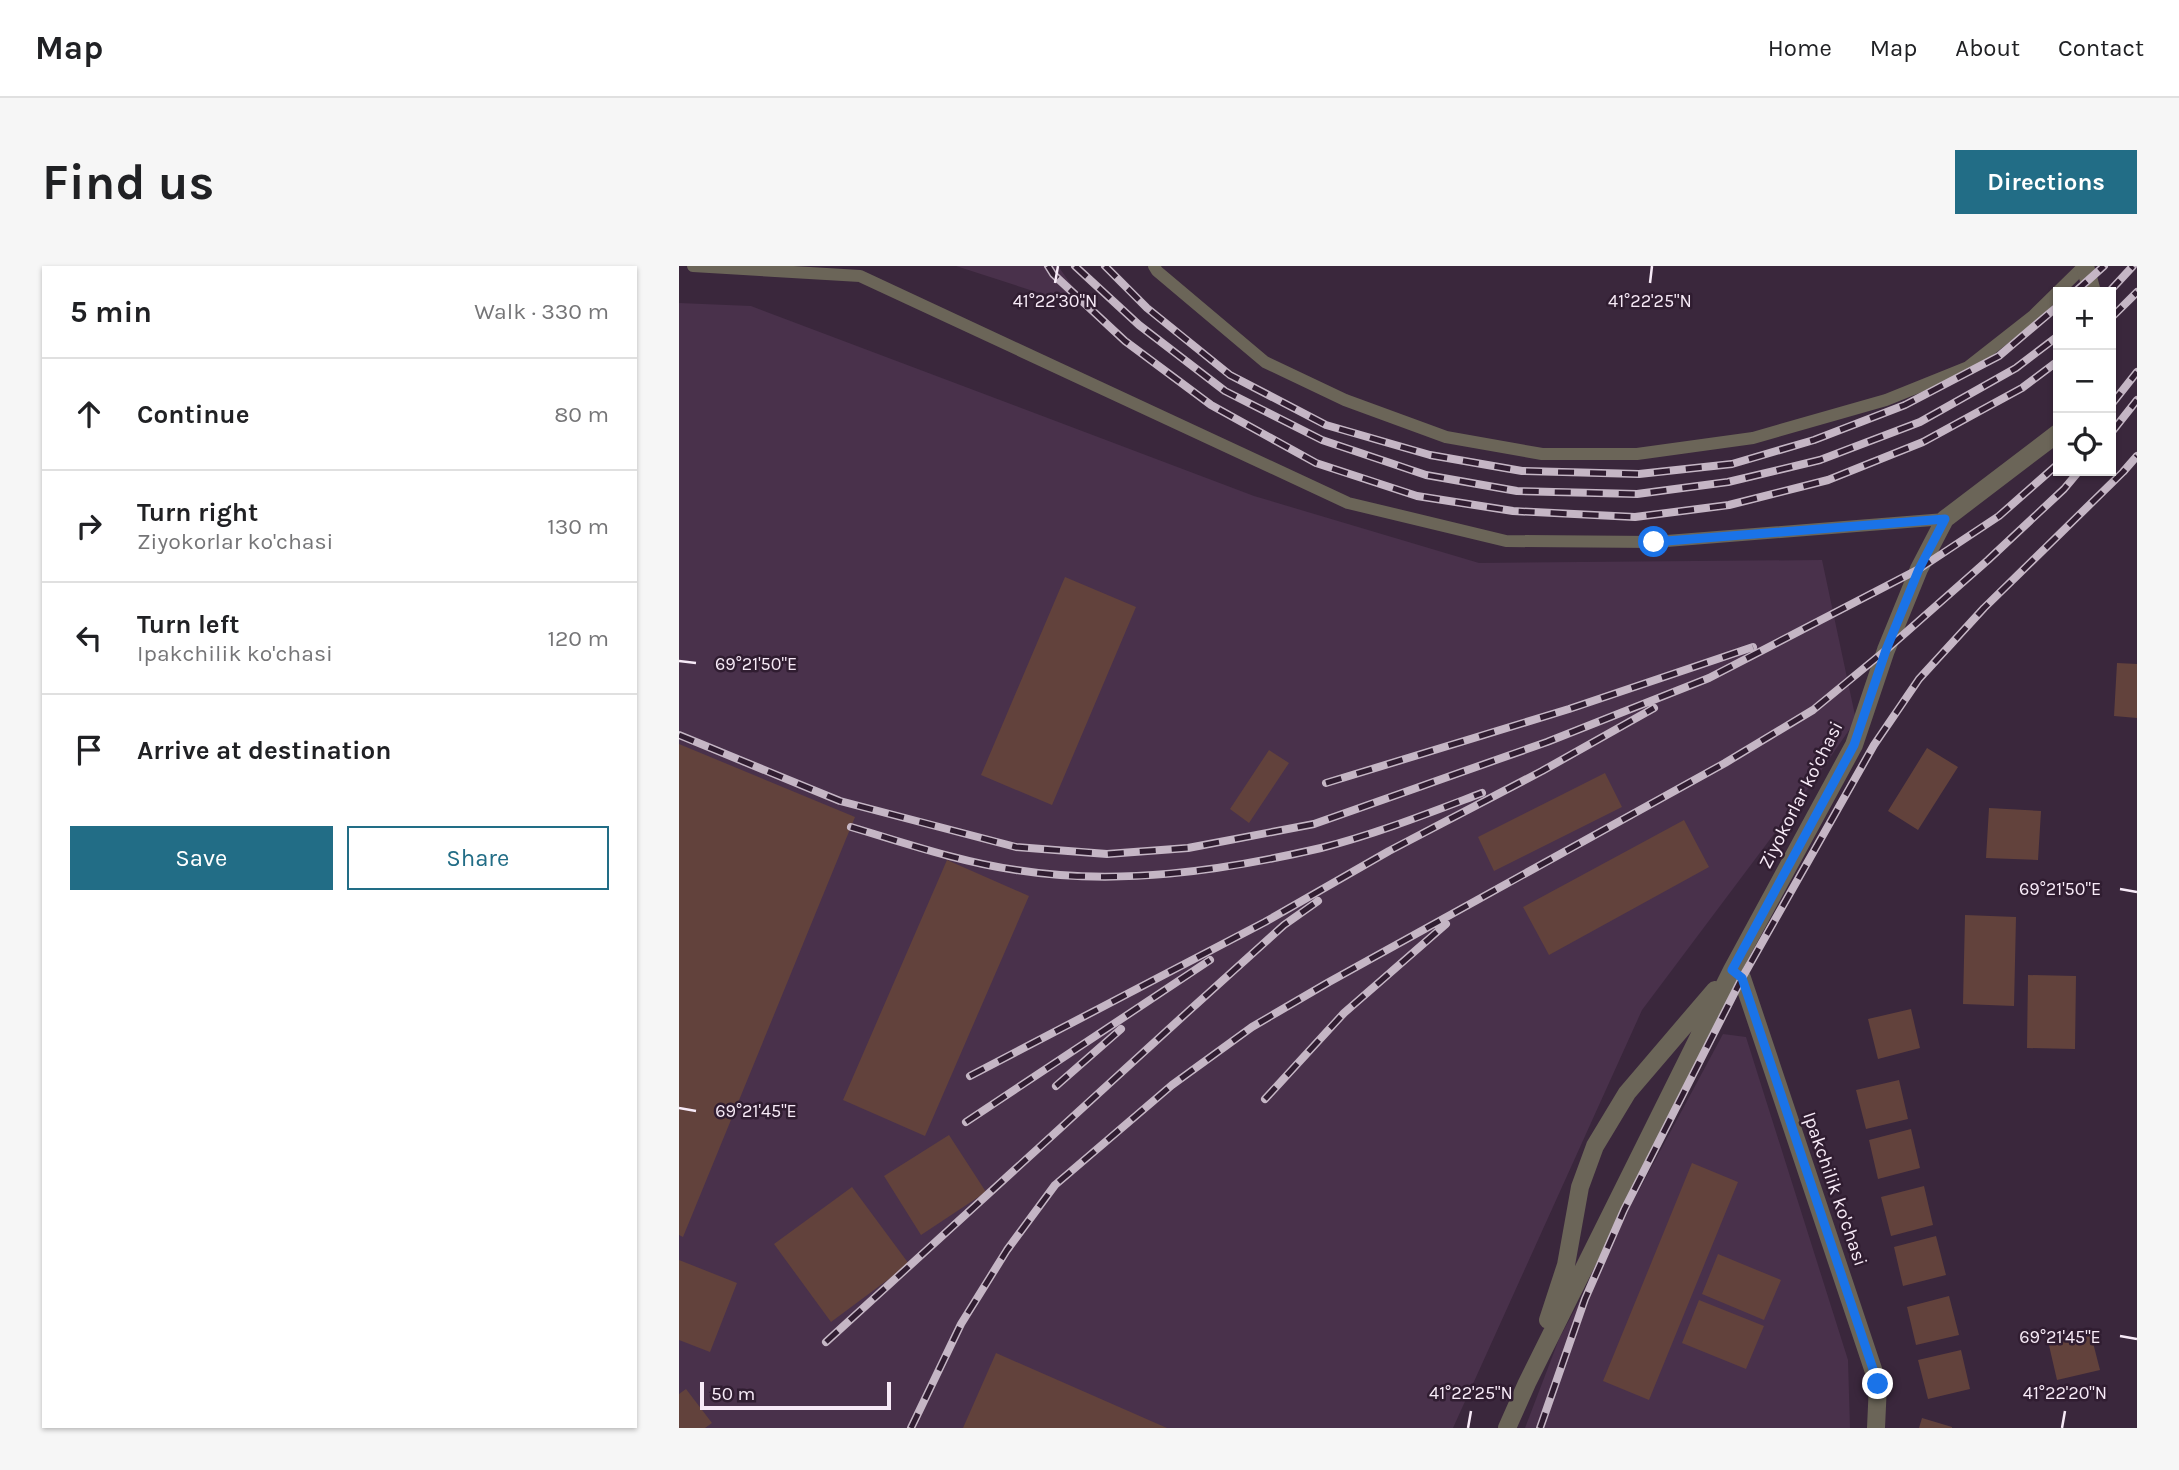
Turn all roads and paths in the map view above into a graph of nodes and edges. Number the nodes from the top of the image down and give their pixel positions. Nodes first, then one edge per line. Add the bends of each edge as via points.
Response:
1 (694, 266) edge
2 (1154, 266) edge
3 (2084, 266) edge
4 (2090, 287) edge
5 (2053, 437) edge
6 (1945, 519) junction
7 (1732, 970) junction
8 (1527, 1383) junction
9 (1507, 1428) edge
10 (1875, 1428) edge

1 - 6 lane via 860,276 1348,503 1506,541 1654,542
2 - 3 lane via 1265,362 1345,400 1446,437 1542,454 1624,454 1753,438 1886,400 1968,367 2033,316
3 - 4 street
5 - 6 street
6 - 7 street, Ziyokorlar ko'chasi via 1891,638 1854,745
7 - 8 street, Ziyokorlar ko'chasi
7 - 8 street, Ziyokorlar ko'chasi via 1627,1093 1595,1146 1580,1187 1566,1265
7 - 10 street, Ipakchilik ko'chasi via 1742,978 1878,1384
8 - 9 street, Ziyokorlar ko'chasi

